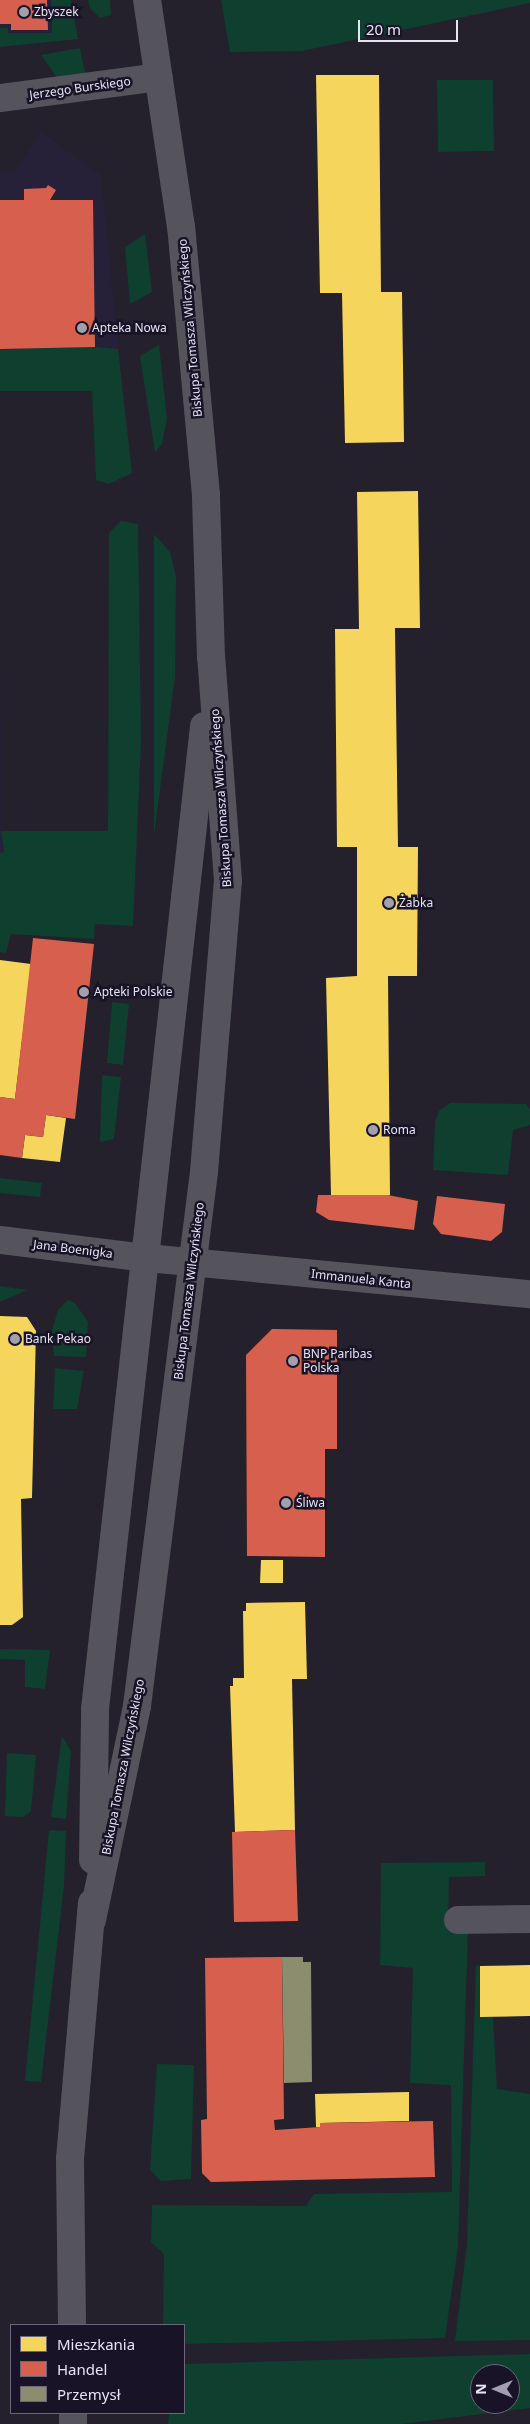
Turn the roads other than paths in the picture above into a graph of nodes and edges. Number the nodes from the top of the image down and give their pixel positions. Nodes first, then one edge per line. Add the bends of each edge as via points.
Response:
1 (147, 0) edge
2 (159, 77) junction
3 (0, 98) edge
4 (211, 658) junction
5 (0, 1240) edge
6 (147, 1258) junction
7 (192, 1262) junction
8 (530, 1294) edge
9 (92, 1920) junction
10 (458, 1920) dead end
11 (530, 1920) edge
12 (72, 2324) edge

1 - 2 street, Biskupa Tomasza Wilczyńskiego
2 - 3 street, Jerzego Burskiego
2 - 4 street, Biskupa Tomasza Wilczyńskiego via 181,227 206,495
4 - 6 street, Biskupa Tomasza Wilczyńskiego
4 - 7 street, Biskupa Tomasza Wilczyńskiego via 228,881 204,1172
5 - 6 street, Jana Boenigka
6 - 7 street, Jana Boenigka
6 - 9 street, Biskupa Tomasza Wilczyńskiego via 95,1709
7 - 8 street, Immanuela Kanta
7 - 9 street, Biskupa Tomasza Wilczyńskiego via 137,1706
9 - 12 street, Biskupa Tomasza Wilczyńskiego via 70,2159
10 - 11 street

